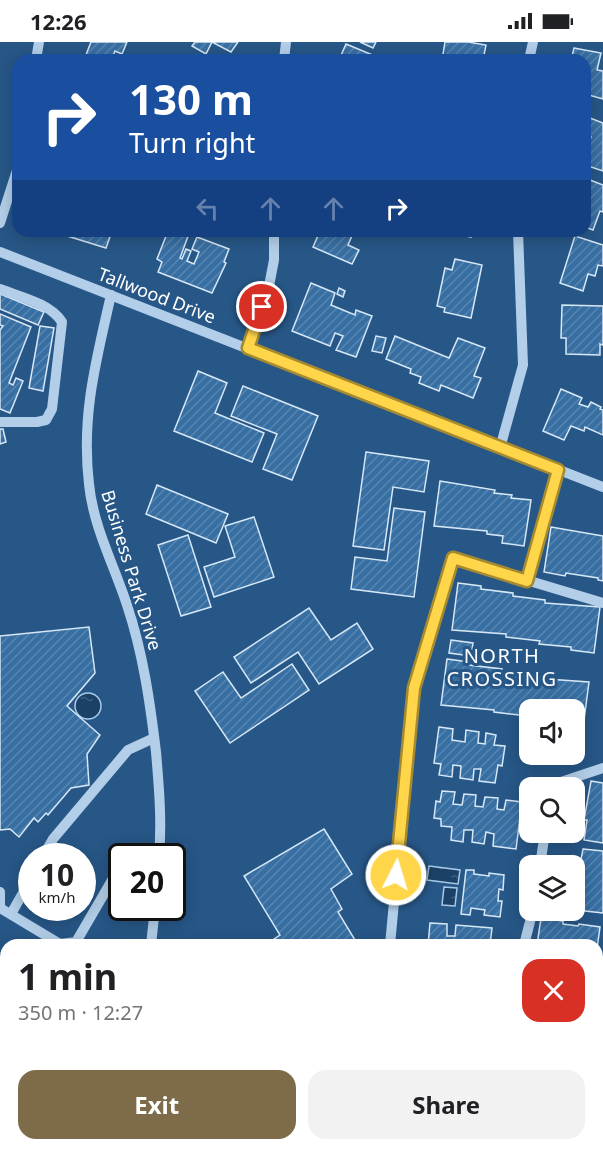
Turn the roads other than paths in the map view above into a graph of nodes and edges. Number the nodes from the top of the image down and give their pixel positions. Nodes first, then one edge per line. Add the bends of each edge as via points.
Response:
1 (12, 186) edge
2 (0, 223) edge
3 (274, 237) edge
4 (518, 237) edge
5 (0, 252) edge
6 (0, 289) edge
7 (111, 295) junction
8 (248, 348) junction
9 (0, 422) edge
10 (500, 448) junction
11 (558, 470) junction
12 (603, 487) edge
13 (527, 581) junction
14 (603, 603) edge
15 (154, 738) junction
16 (603, 768) edge
17 (576, 777) edge
18 (50, 843) edge
19 (160, 843) edge
20 (108, 887) edge
21 (0, 892) edge
22 (18, 902) edge
23 (11, 914) junction
24 (154, 921) edge
25 (530, 921) edge
26 (52, 939) edge
27 (78, 939) edge
28 (152, 939) edge
29 (391, 939) edge
30 (526, 939) edge

1 - 2 street
3 - 8 street via 269,286
4 - 10 street via 523,365
5 - 7 street, Tallwood Drive
6 - 9 street via 45,307 62,322 52,409 46,420
7 - 8 street, Tallwood Drive
7 - 15 street, Business Park Drive via 87,407 89,487 142,658
8 - 10 street, Tallwood Drive
10 - 11 street, Tallwood Drive
11 - 12 street, Tallwood Drive
11 - 13 street
13 - 14 street
13 - 29 street via 453,558 414,688
15 - 18 street via 128,750
15 - 19 street, Business Park Drive
16 - 17 street
20 - 27 street
21 - 23 street via 0,908
22 - 23 street
23 - 26 street
24 - 28 street
25 - 30 street

